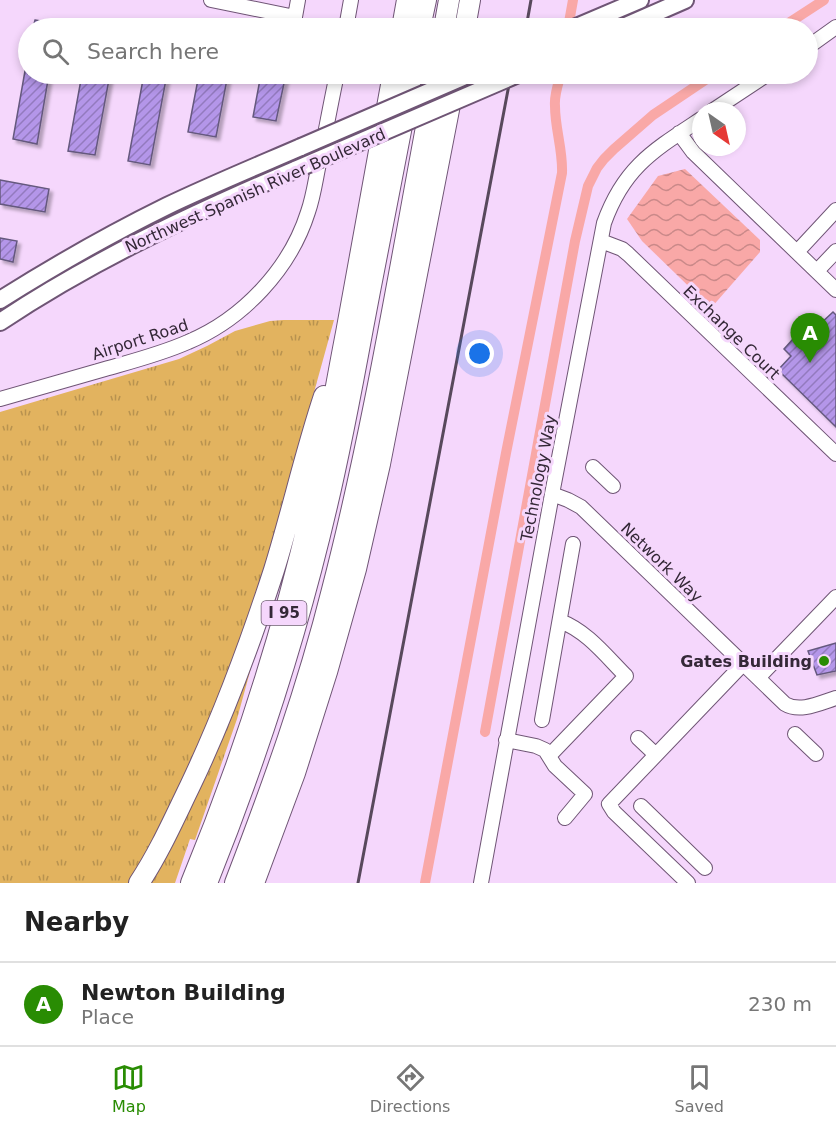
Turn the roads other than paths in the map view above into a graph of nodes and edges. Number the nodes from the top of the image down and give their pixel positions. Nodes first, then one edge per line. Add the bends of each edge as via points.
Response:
1 (211, 0) edge
2 (298, 0) edge
3 (351, 0) edge
4 (407, 0) edge
5 (426, 0) edge
6 (449, 0) edge
7 (470, 0) edge
8 (640, 0) edge
9 (685, 0) edge
10 (276, 18) edge
11 (295, 18) edge
12 (348, 18) edge
13 (404, 18) edge
14 (422, 18) edge
15 (446, 18) edge
16 (467, 18) edge
17 (599, 18) edge
18 (644, 18) edge
19 (836, 27) edge
20 (818, 39) edge
21 (335, 84) edge
22 (391, 84) edge
23 (410, 84) edge
24 (433, 84) edge
25 (447, 84) edge
26 (454, 84) edge
27 (495, 84) edge
28 (753, 84) edge
29 (726, 102) edge
30 (692, 124) edge
31 (679, 133) junction
32 (836, 210) edge
33 (601, 241) junction
34 (836, 251) edge
35 (796, 252) junction
36 (817, 271) junction
37 (836, 290) edge
38 (0, 300) edge
39 (0, 322) edge
40 (345, 333) junction
41 (0, 399) edge
42 (836, 454) edge
43 (593, 467) dead end
44 (613, 486) dead end
45 (552, 494) junction
46 (573, 544) dead end
47 (836, 597) edge
48 (560, 621) junction
49 (743, 664) junction
50 (758, 678) junction
51 (836, 698) edge
52 (542, 720) dead end
53 (795, 734) dead end
54 (638, 738) dead end
55 (506, 740) junction
56 (816, 754) dead end
57 (656, 755) junction
58 (549, 756) junction
59 (641, 806) dead end
60 (565, 818) dead end
61 (705, 868) dead end
62 (139, 883) edge
63 (191, 883) edge
64 (207, 883) edge
65 (235, 883) edge
66 (254, 883) edge
67 (481, 883) edge
68 (687, 883) edge

1 - 10 street
2 - 11 street
3 - 12 street
4 - 13 highway
5 - 14 highway
6 - 15 highway
7 - 16 highway
8 - 17 main road
9 - 18 main road
19 - 20 street
21 - 41 street, Airport Road via 308,213 278,271 251,301 216,328 189,342
22 - 40 highway, I 95
23 - 64 highway via 342,438 310,575 259,745
24 - 65 highway via 370,422 334,581 291,729
25 - 38 main road, Northwest Spanish River Boulevard, bridge via 146,216
26 - 66 highway via 362,546 295,773
27 - 39 main road, Northwest Spanish River Boulevard, bridge via 166,227 74,276
28 - 29 street
30 - 31 street, Technology Way
31 - 33 street, Technology Way via 626,178 609,211
31 - 35 street via 693,152
32 - 35 street
33 - 42 street, Exchange Court via 628,254
33 - 45 street, Technology Way
34 - 36 street
35 - 36 street
36 - 37 street
40 - 62 highway via 311,435 274,571 228,700 161,847
40 - 63 highway, I 95 via 318,481 286,608 244,742
43 - 44 street
45 - 49 street, Network Way via 581,507
45 - 55 street, Technology Way
46 - 48 street
47 - 50 street
48 - 52 street
48 - 58 street via 581,632 626,676
49 - 50 street, Network Way
49 - 57 street
50 - 51 street, Network Way via 790,707
53 - 56 street
54 - 57 street
55 - 58 street via 541,748
55 - 67 street, Technology Way
57 - 68 street via 609,806
58 - 60 street via 585,794
59 - 61 street

